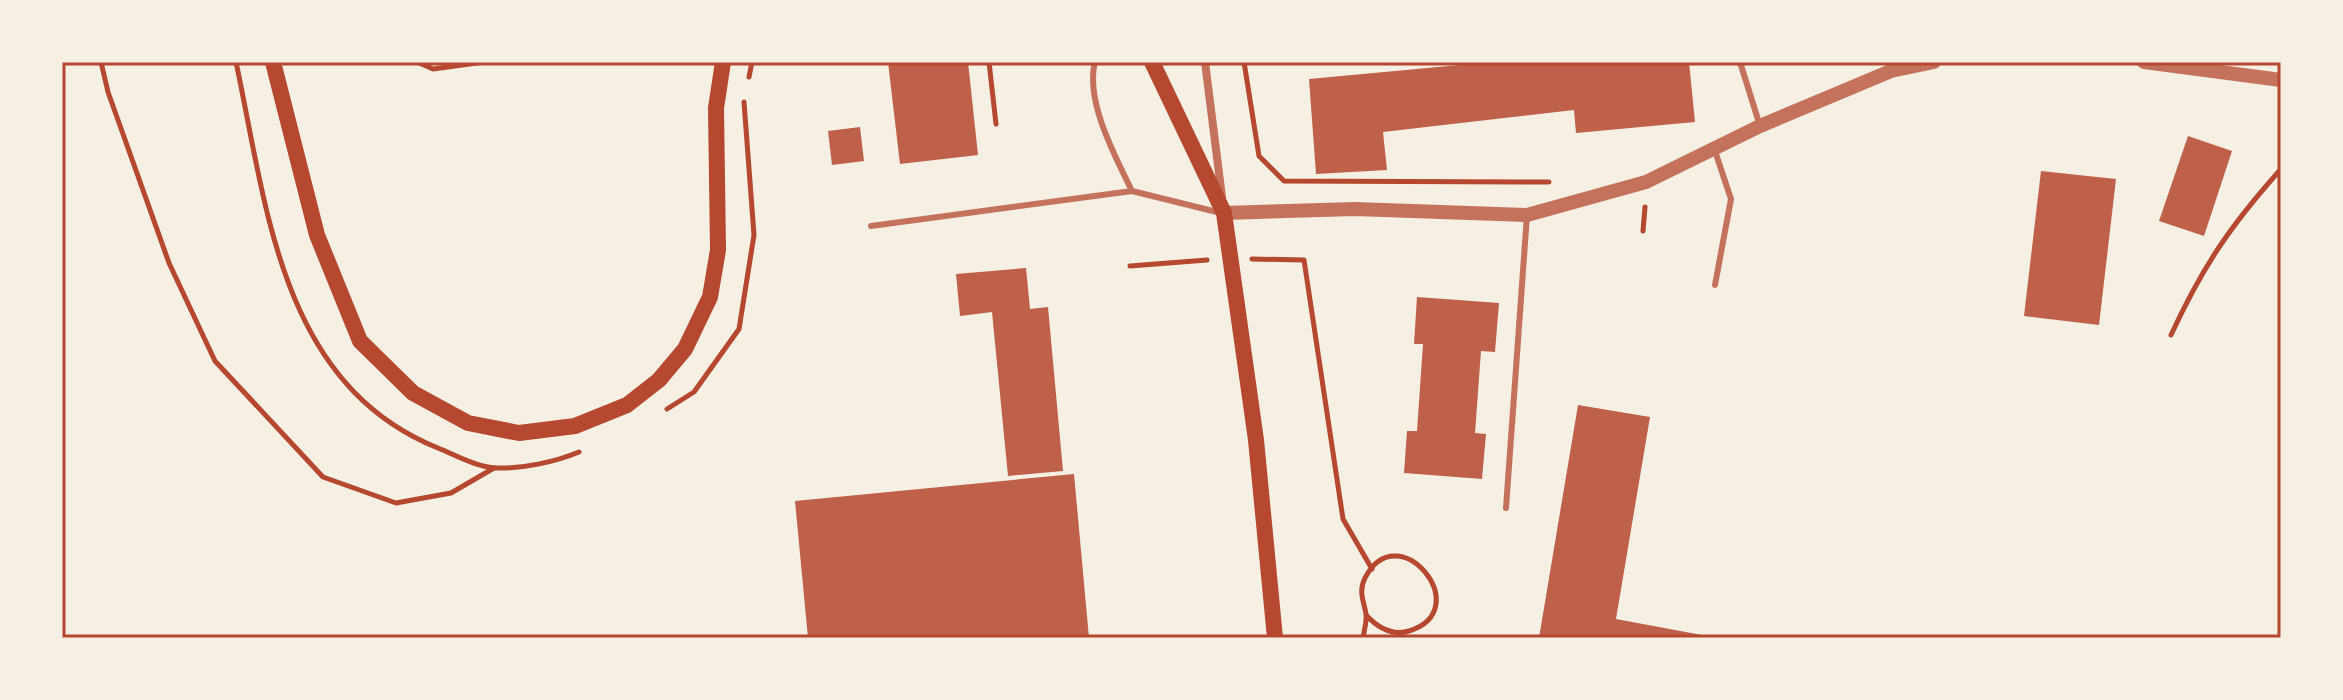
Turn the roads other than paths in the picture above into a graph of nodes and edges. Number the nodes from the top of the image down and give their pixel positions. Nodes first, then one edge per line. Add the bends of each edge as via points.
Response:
1 (273, 62) edge
2 (723, 62) edge
3 (1095, 62) edge
4 (1152, 62) edge
5 (1205, 62) edge
6 (1740, 62) edge
7 (1934, 62) edge
8 (2144, 62) edge
9 (2281, 80) edge
10 (1760, 126) junction
11 (1714, 148) junction
12 (1132, 191) junction
13 (1224, 213) junction
14 (1527, 215) junction
15 (871, 226) dead end
16 (1715, 285) dead end
17 (1506, 508) dead end
18 (1275, 638) edge

1 - 2 main road via 317,235 360,341 413,393 468,423 519,433 575,426 627,405 659,380 685,349 710,297 718,250 716,108
3 - 12 lane via 1092,73 1105,136
4 - 13 main road
5 - 13 street
6 - 10 lane
7 - 10 street via 1891,71
8 - 9 street
10 - 11 street
11 - 14 street via 1646,182
11 - 16 lane via 1731,199
12 - 13 lane
12 - 15 lane
13 - 14 street via 1355,209
13 - 18 main road via 1256,440
14 - 17 lane

